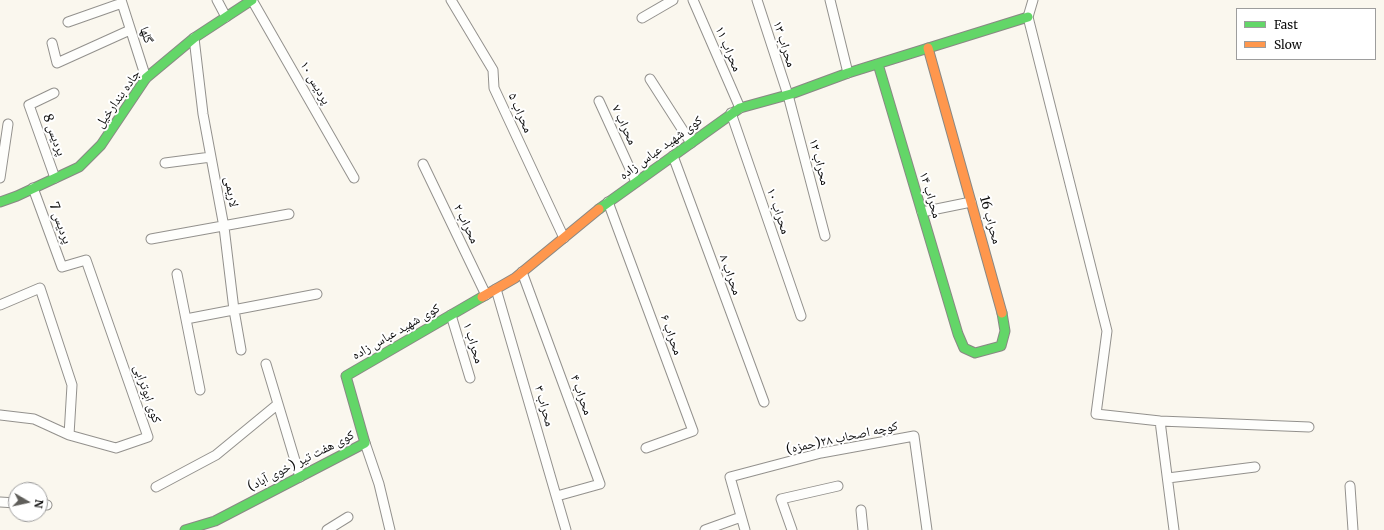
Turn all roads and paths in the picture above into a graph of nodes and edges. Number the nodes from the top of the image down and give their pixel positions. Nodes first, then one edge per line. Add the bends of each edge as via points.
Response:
1 (217, 0) edge
2 (252, 0) edge
3 (451, 0) edge
4 (673, 0) edge
5 (693, 0) edge
6 (756, 0) edge
7 (830, 0) edge
8 (1033, 0) edge
9 (121, 2) edge
10 (226, 17) junction
11 (1028, 17) junction
12 (642, 18) dead end
13 (68, 22) dead end
14 (130, 30) junction
15 (194, 38) junction
16 (52, 43) dead end
17 (928, 48) junction
18 (878, 64) junction
19 (848, 74) junction
20 (146, 78) junction
21 (650, 79) dead end
22 (54, 93) dead end
23 (788, 95) junction
24 (599, 101) dead end
25 (740, 108) junction
26 (731, 114) junction
27 (8, 124) dead end
28 (692, 143) junction
29 (673, 156) junction
30 (211, 157) junction
31 (165, 163) dead end
32 (423, 164) dead end
33 (0, 178) edge
34 (55, 178) junction
35 (354, 178) dead end
36 (636, 182) junction
37 (33, 188) junction
38 (0, 202) edge
39 (608, 202) junction
40 (971, 202) junction
41 (922, 212) junction
42 (289, 214) dead end
43 (224, 227) junction
44 (825, 236) dead end
45 (151, 238) dead end
46 (564, 238) junction
47 (62, 267) joint
48 (522, 272) junction
49 (177, 274) dead end
50 (496, 289) junction
51 (317, 294) dead end
52 (486, 295) junction
53 (0, 305) edge
54 (234, 310) junction
55 (451, 315) junction
56 (801, 316) dead end
57 (186, 319) junction
58 (958, 334) joint
59 (241, 350) dead end
60 (266, 364) dead end
61 (346, 376) joint
62 (470, 378) dead end
63 (200, 390) dead end
64 (764, 402) dead end
65 (278, 404) junction
66 (0, 415) edge
67 (1160, 421) junction
68 (1309, 426) dead end
69 (69, 435) junction
70 (365, 443) junction
71 (646, 448) dead end
72 (1255, 467) dead end
73 (300, 477) junction
74 (1168, 478) junction
75 (838, 486) dead end
76 (1350, 486) dead end
77 (156, 488) dead end
78 (557, 496) junction
79 (861, 510) dead end
80 (348, 517) dead end
81 (741, 517) junction
82 (201, 528) edge
83 (185, 530) edge
84 (327, 530) edge
85 (390, 530) edge
86 (566, 530) edge
87 (706, 530) edge
88 (745, 530) edge
89 (792, 530) edge
90 (863, 530) edge
91 (927, 530) edge
92 (1174, 530) edge
93 (1353, 530) edge

1 - 10 street
2 - 10 street, جاده بندارخیل
2 - 35 street, پردیس ۱۰
3 - 46 street, محراب ۵ via 492,70 494,88
4 - 12 street
5 - 25 street, محراب ۱۱
6 - 23 street, محراب ۱۳
7 - 19 street
8 - 11 street
9 - 13 street
9 - 14 street, گلها
10 - 15 street, جاده بندارخیل
11 - 17 street, کوی شهید عباس زاده
11 - 67 street via 1107,331 1096,414
14 - 16 street via 57,63
14 - 20 street, گلها
15 - 20 street, جاده بندارخیل
15 - 30 street, لاریمی
17 - 18 street, کوی شهید عباس زاده
17 - 40 street, محراب 16
18 - 19 street, کوی شهید عباس زاده
18 - 41 street, محراب ۱۴
19 - 23 street, کوی شهید عباس زاده
20 - 34 street, جاده بندارخیل via 101,145 79,167
21 - 28 street
22 - 34 street, پردیس 8 via 29,105
23 - 25 street, کوی شهید عباس زاده
23 - 44 street, محراب ۱۲
24 - 36 street, محراب ۷
25 - 26 street, کوی شهید عباس زاده
26 - 28 street, کوی شهید عباس زاده
26 - 56 street, محراب ۱۰
27 - 33 street
28 - 29 street, کوی شهید عباس زاده
29 - 36 street, کوی شهید عباس زاده
29 - 64 street, محراب ۸
30 - 31 street
30 - 43 street, لاریمی
32 - 52 street, محراب ۲
34 - 37 street, جاده بندارخیل
36 - 39 street, کوی شهید عباس زاده
37 - 38 street, جاده بندارخیل
37 - 47 street, پردیس 7
39 - 46 street, کوی شهید عباس زاده
39 - 71 street, محراب ۶ via 693,430
40 - 41 street
40 - 58 street, محراب 16 via 1005,331 1001,346 975,353 964,348
41 - 58 street, محراب ۱۴
42 - 43 street
43 - 45 street
43 - 54 street, لاریمی
46 - 48 street, کوی شهید عباس زاده
47 - 69 street, کوی ابوترابی via 86,260 148,437 116,448
48 - 50 street, کوی شهید عباس زاده
48 - 78 street, محراب ۴ via 600,484
49 - 57 street
50 - 52 street, کوی شهید عباس زاده
50 - 78 street, محراب ۳
51 - 54 street
52 - 55 street, کوی شهید عباس زاده
53 - 69 street via 40,288 72,385
54 - 57 street
54 - 59 street, لاریمی
55 - 61 street, کوی شهید عباس زاده
55 - 62 street, محراب ۱
57 - 63 street
60 - 65 street
61 - 70 street, کوی هفت تیر (خوی آباد)
65 - 73 street
65 - 77 street via 216,455
66 - 69 street, کوی ابوترابی via 34,419
67 - 68 street
67 - 74 street
70 - 73 street, کوی هفت تیر (خوی آباد)
70 - 85 street via 379,484
72 - 74 street
73 - 82 street, کوی هفت تیر (خوی آباد)
74 - 92 street
75 - 89 street via 781,499
76 - 93 street
78 - 86 street, محراب ۳
79 - 90 street
80 - 84 street
81 - 87 street
81 - 88 street
81 - 91 street, کوچه اصحاب ۲۸(حمزه) via 730,477 821,453 914,436
82 - 83 street, کوی هفت تیر (خوی آباد)

